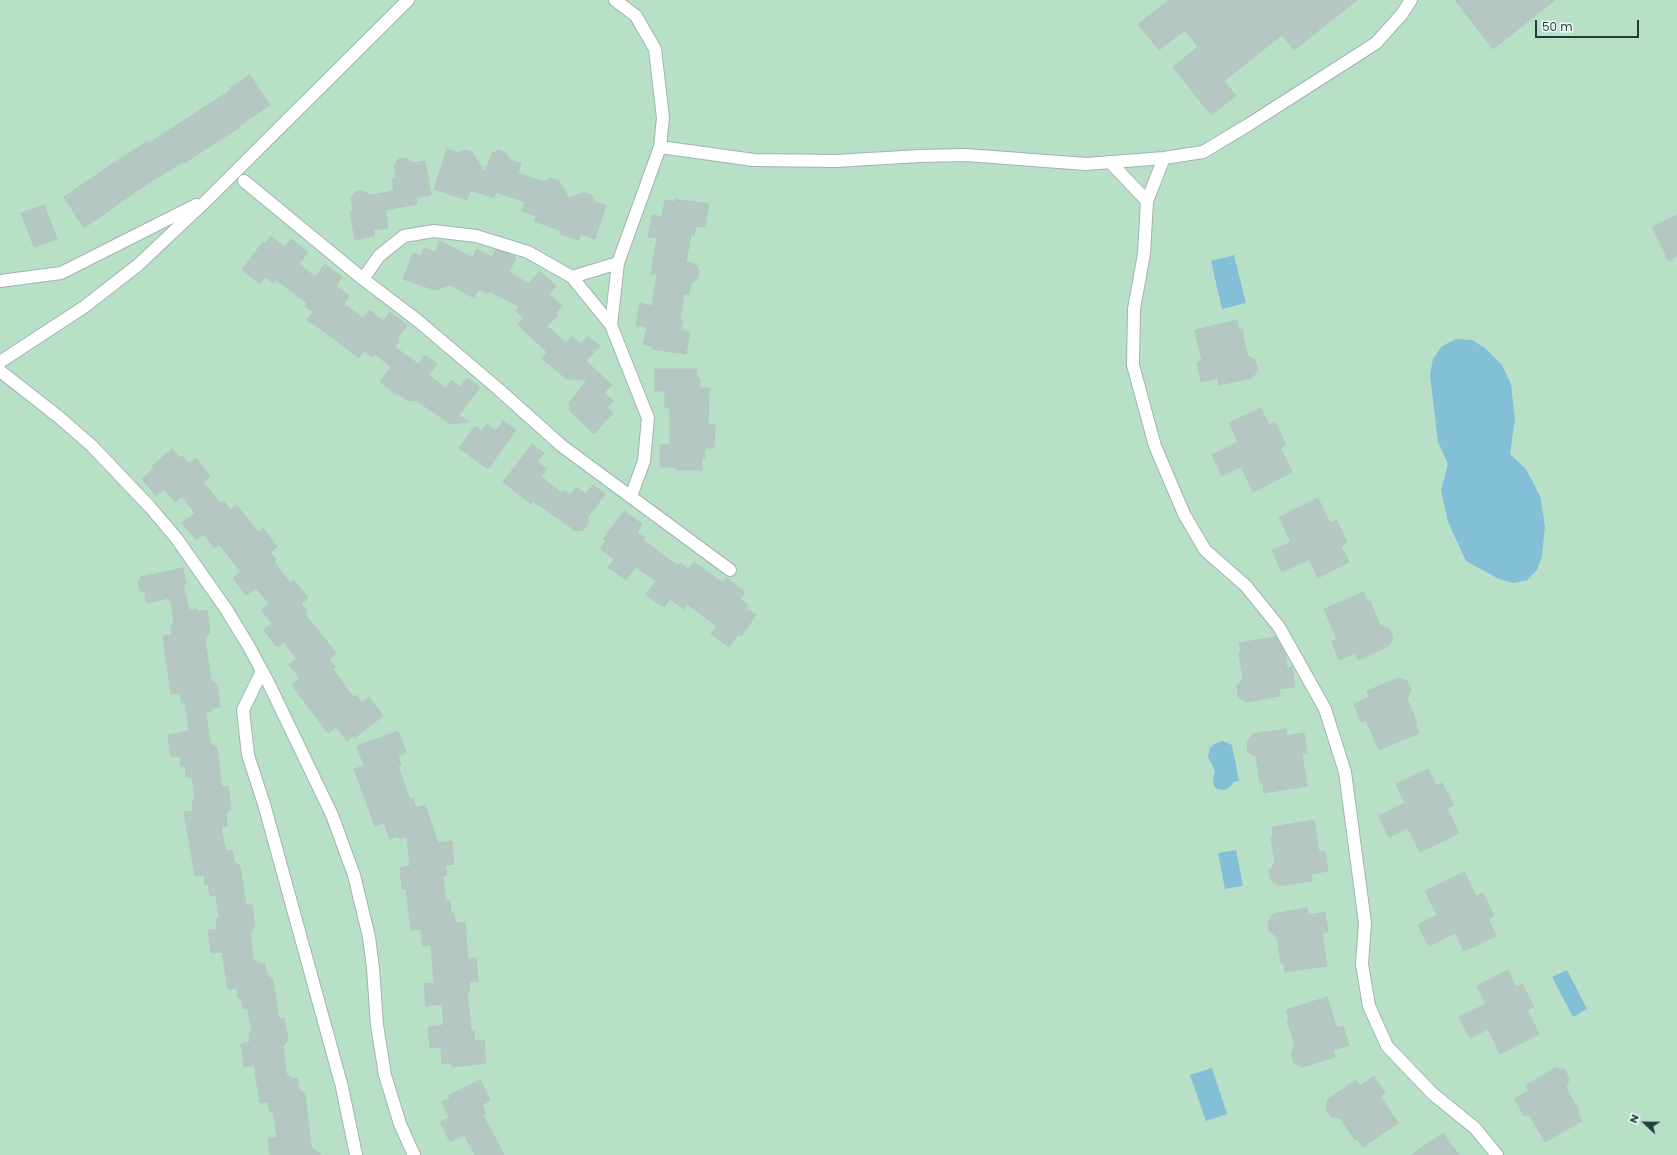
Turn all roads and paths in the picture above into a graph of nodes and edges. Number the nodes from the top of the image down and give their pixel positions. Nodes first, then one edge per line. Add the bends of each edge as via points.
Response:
1 (408, 0) edge
2 (615, 0) edge
3 (1411, 0) edge
4 (660, 147) junction
5 (1164, 158) junction
6 (1110, 162) junction
7 (244, 181) dead end
8 (208, 199) junction
9 (1147, 200) junction
10 (618, 263) junction
11 (572, 277) junction
12 (363, 279) junction
13 (0, 281) edge
14 (611, 324) junction
15 (0, 362) edge
16 (0, 371) edge
17 (631, 496) junction
18 (730, 570) dead end
19 (262, 671) junction
20 (356, 1155) edge
21 (414, 1155) edge
22 (1497, 1155) edge

1 - 8 street
2 - 4 street via 636,16 655,48 663,118
3 - 5 street via 1376,43 1248,125 1203,152
4 - 6 street via 754,160 836,161 966,155 1086,164
4 - 10 street
5 - 6 street
5 - 9 street
6 - 9 street
7 - 12 street
8 - 13 street via 61,273
8 - 15 street via 138,265 84,307
9 - 22 street via 1144,254 1134,309 1133,365 1155,446 1184,514 1205,550 1246,586 1279,627 1325,709 1345,772 1365,923 1362,964 1369,1006 1388,1046 1433,1094 1475,1128
10 - 11 street
10 - 14 street
11 - 12 street via 528,252 476,236 434,231 404,236 380,256
11 - 14 street
12 - 17 street via 496,387 562,446
14 - 17 street via 648,418 644,462
16 - 19 street via 92,446 150,507 206,579
17 - 18 street
19 - 20 street via 243,710 248,755 264,804 342,1087
19 - 21 street via 332,815 354,875 369,936 377,1025 385,1075 400,1124

